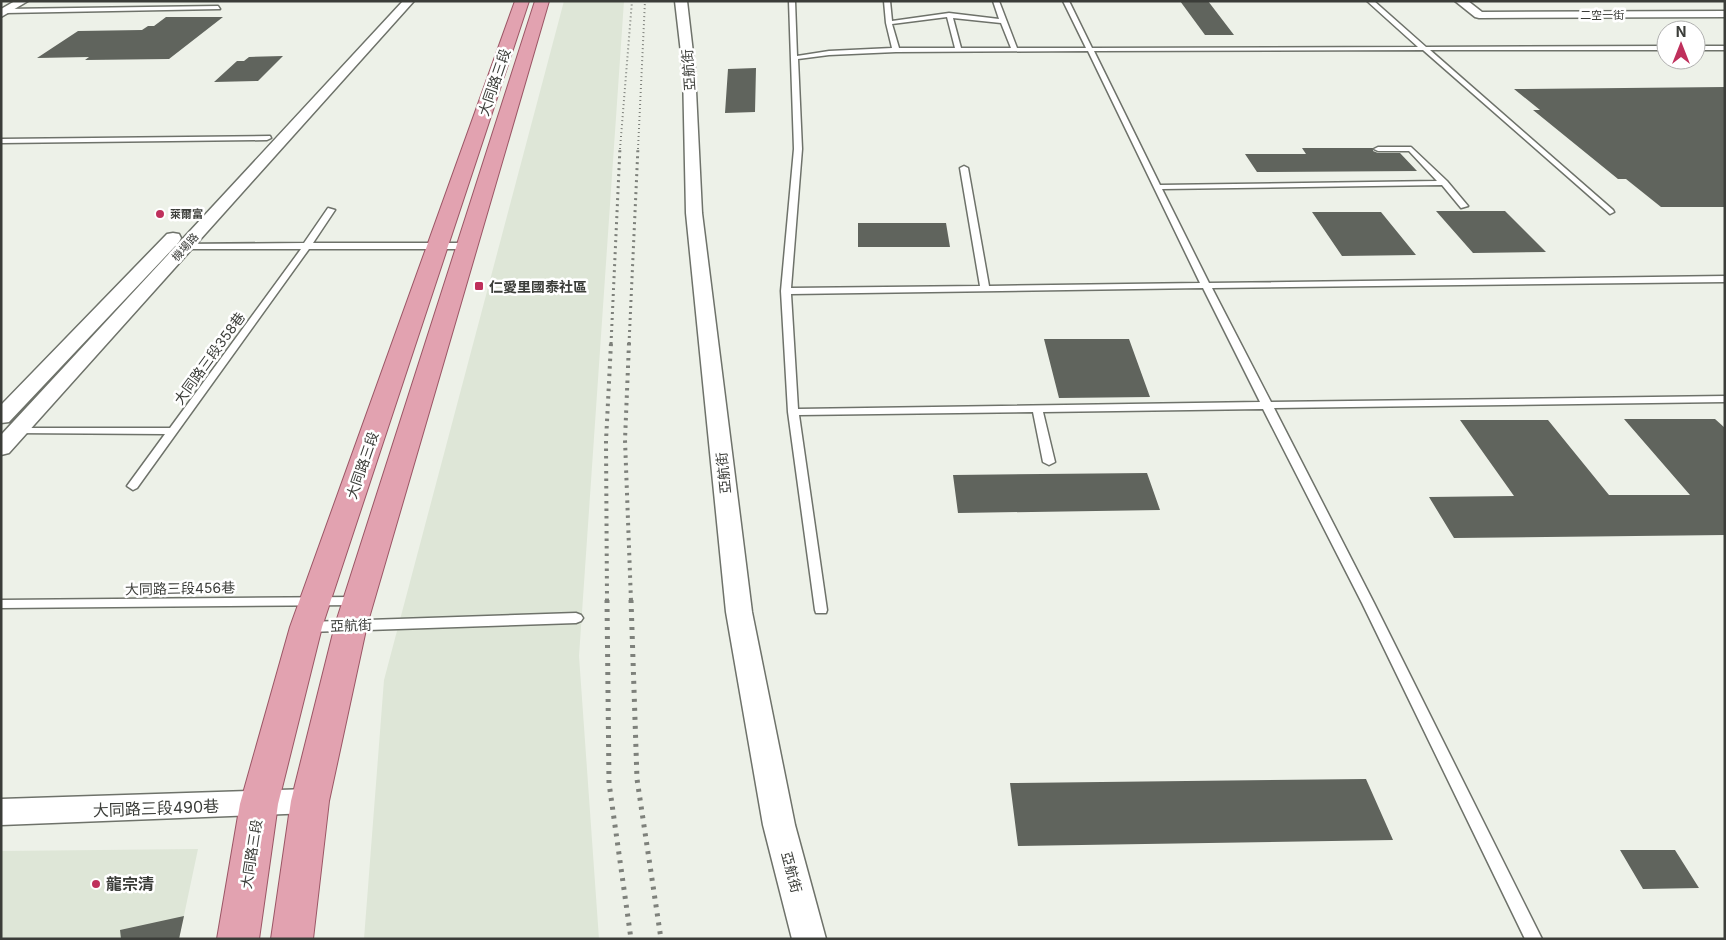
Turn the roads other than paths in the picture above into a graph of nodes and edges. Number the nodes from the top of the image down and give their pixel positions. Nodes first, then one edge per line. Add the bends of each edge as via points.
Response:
1 (23, 1) edge
2 (397, 1) edge
3 (409, 1) edge
4 (522, 1) edge
5 (542, 1) edge
6 (681, 1) edge
7 (792, 1) edge
8 (887, 1) edge
9 (996, 1) edge
10 (1066, 1) edge
11 (1370, 1) edge
12 (1460, 1) edge
13 (1646, 1) edge
14 (218, 8) dead end
15 (3, 13) edge
16 (1670, 14) junction
17 (1725, 14) edge
18 (950, 15) junction
19 (1003, 22) junction
20 (889, 23) junction
21 (1656, 48) edge
22 (1706, 48) edge
23 (1725, 48) edge
24 (1089, 49) junction
25 (1425, 49) junction
26 (896, 50) junction
27 (959, 50) junction
28 (1015, 50) junction
29 (793, 58) junction
30 (267, 138) junction
31 (1, 141) edge
32 (1378, 148) dead end
33 (964, 168) dead end
34 (1444, 183) junction
35 (1157, 187) junction
36 (1464, 206) dead end
37 (331, 210) dead end
38 (1610, 212) dead end
39 (164, 246) junction
40 (185, 246) junction
41 (308, 246) junction
42 (438, 246) junction
43 (466, 246) junction
44 (1725, 279) edge
45 (1206, 286) junction
46 (984, 288) junction
47 (786, 291) junction
48 (1725, 399) edge
49 (1265, 405) junction
50 (1037, 408) junction
51 (793, 412) junction
52 (1, 417) edge
53 (16, 431) junction
54 (173, 431) junction
55 (1, 448) edge
56 (1049, 462) dead end
57 (133, 486) dead end
58 (315, 601) junction
59 (358, 601) junction
60 (1, 604) edge
61 (820, 610) dead end
62 (576, 618) dead end
63 (351, 625) junction
64 (306, 627) junction
65 (310, 801) junction
66 (259, 804) junction
67 (1, 812) edge
68 (238, 939) edge
69 (292, 939) edge
70 (809, 939) edge
71 (1534, 939) edge

1 - 15 street
2 - 30 street, 機場路
3 - 40 street, 機場路
4 - 42 main road, 大同路三段
5 - 43 main road, 大同路三段
6 - 70 street, 亞航街 via 689,70 694,213 739,612 779,825
7 - 29 lane
8 - 20 lane
9 - 19 lane
10 - 24 lane
11 - 25 lane
12 - 16 street, 二空一街 via 1479,15
13 - 16 street
14 - 15 lane
16 - 17 street, 二空一街
18 - 19 lane
18 - 20 lane
18 - 27 lane
19 - 28 lane
20 - 26 lane
21 - 25 lane
22 - 23 lane
24 - 25 lane
24 - 28 lane
24 - 35 lane
25 - 38 lane
26 - 27 lane
26 - 29 lane
27 - 28 lane
29 - 47 lane via 798,149
30 - 31 lane
30 - 39 street, 機場路
32 - 34 lane via 1411,149
33 - 46 lane
34 - 35 lane
34 - 36 lane
35 - 45 lane
37 - 41 lane, 大同路三段358巷
39 - 40 lane
39 - 52 street, 機場路
40 - 41 lane
40 - 53 street, 機場路
41 - 42 lane
41 - 54 lane, 大同路三段358巷
42 - 43 lane
42 - 58 main road, 大同路三段
43 - 59 main road, 大同路三段
44 - 45 lane
45 - 46 lane
45 - 49 lane
46 - 47 lane
47 - 51 lane
48 - 49 lane
49 - 50 lane
49 - 71 lane
50 - 51 lane
50 - 56 lane
51 - 61 lane
53 - 54 lane
53 - 55 street, 機場路
54 - 57 lane, 大同路三段358巷
58 - 59 lane, 大同路三段456巷
58 - 60 lane, 大同路三段456巷
58 - 64 main road, 大同路三段
59 - 63 main road, 大同路三段
62 - 63 lane, 亞航街
63 - 64 lane, 亞航街
63 - 65 main road, 大同路三段
64 - 66 main road, 大同路三段
65 - 66 street, 大同路三段490巷
65 - 69 main road, 大同路三段
66 - 67 street, 大同路三段490巷
66 - 68 main road, 大同路三段

